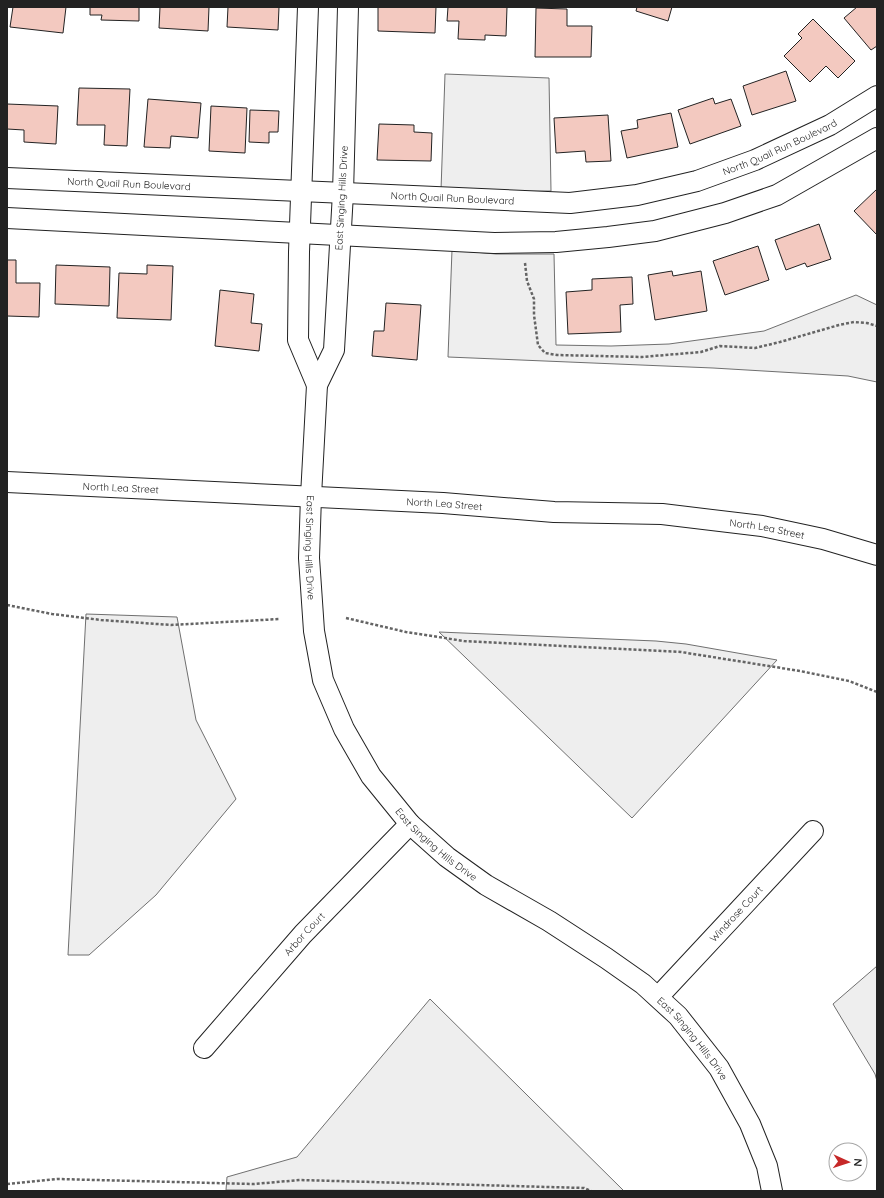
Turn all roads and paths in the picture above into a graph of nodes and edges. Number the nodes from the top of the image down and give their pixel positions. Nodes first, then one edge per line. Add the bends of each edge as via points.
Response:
1 (308, 7) edge
2 (348, 7) edge
3 (877, 96) edge
4 (877, 138) edge
5 (7, 178) edge
6 (301, 191) junction
7 (343, 193) junction
8 (7, 218) edge
9 (299, 233) junction
10 (340, 235) junction
11 (525, 262) dead end
12 (877, 326) edge
13 (317, 385) junction
14 (7, 482) edge
15 (310, 496) junction
16 (877, 555) edge
17 (7, 605) edge
18 (346, 618) dead end
19 (280, 619) dead end
20 (877, 692) edge
21 (410, 824) junction
22 (813, 831) dead end
23 (658, 997) junction
24 (204, 1048) dead end
25 (7, 1184) edge
26 (591, 1191) edge
27 (772, 1191) edge

1 - 6 street, East Singing Hills Drive
2 - 7 street, East Singing Hills Drive
3 - 7 street, North Quail Run Boulevard via 830,125 755,160 697,181 637,195 570,203
4 - 10 street via 777,195 725,213 655,231 556,242 502,243
5 - 6 street, North Quail Run Boulevard
6 - 7 street, North Quail Run Boulevard
6 - 9 street, East Singing Hills Drive
7 - 10 street, East Singing Hills Drive
8 - 9 street
9 - 10 street
9 - 13 street, East Singing Hills Drive via 298,340
10 - 13 street, East Singing Hills Drive via 334,350
11 - 12 path via 527,281 534,299 538,345 545,353 642,357 701,352 720,346 755,348 854,322
13 - 15 street, East Singing Hills Drive
14 - 15 street, North Lea Street
15 - 16 street, North Lea Street via 554,512 662,514 762,526 823,539
15 - 21 street, East Singing Hills Drive via 309,558 314,631 323,680 344,730 372,776
17 - 19 path via 101,620 171,625
18 - 20 path via 406,632 464,641 682,652 849,681
21 - 23 street, East Singing Hills Drive via 447,857 486,885 606,958
21 - 24 street, Arbor Court via 303,934
22 - 23 street, Windrose Court
23 - 27 street, East Singing Hills Drive via 678,1016 719,1068 750,1124 767,1166
25 - 26 path via 57,1179 254,1184 300,1180 584,1188

